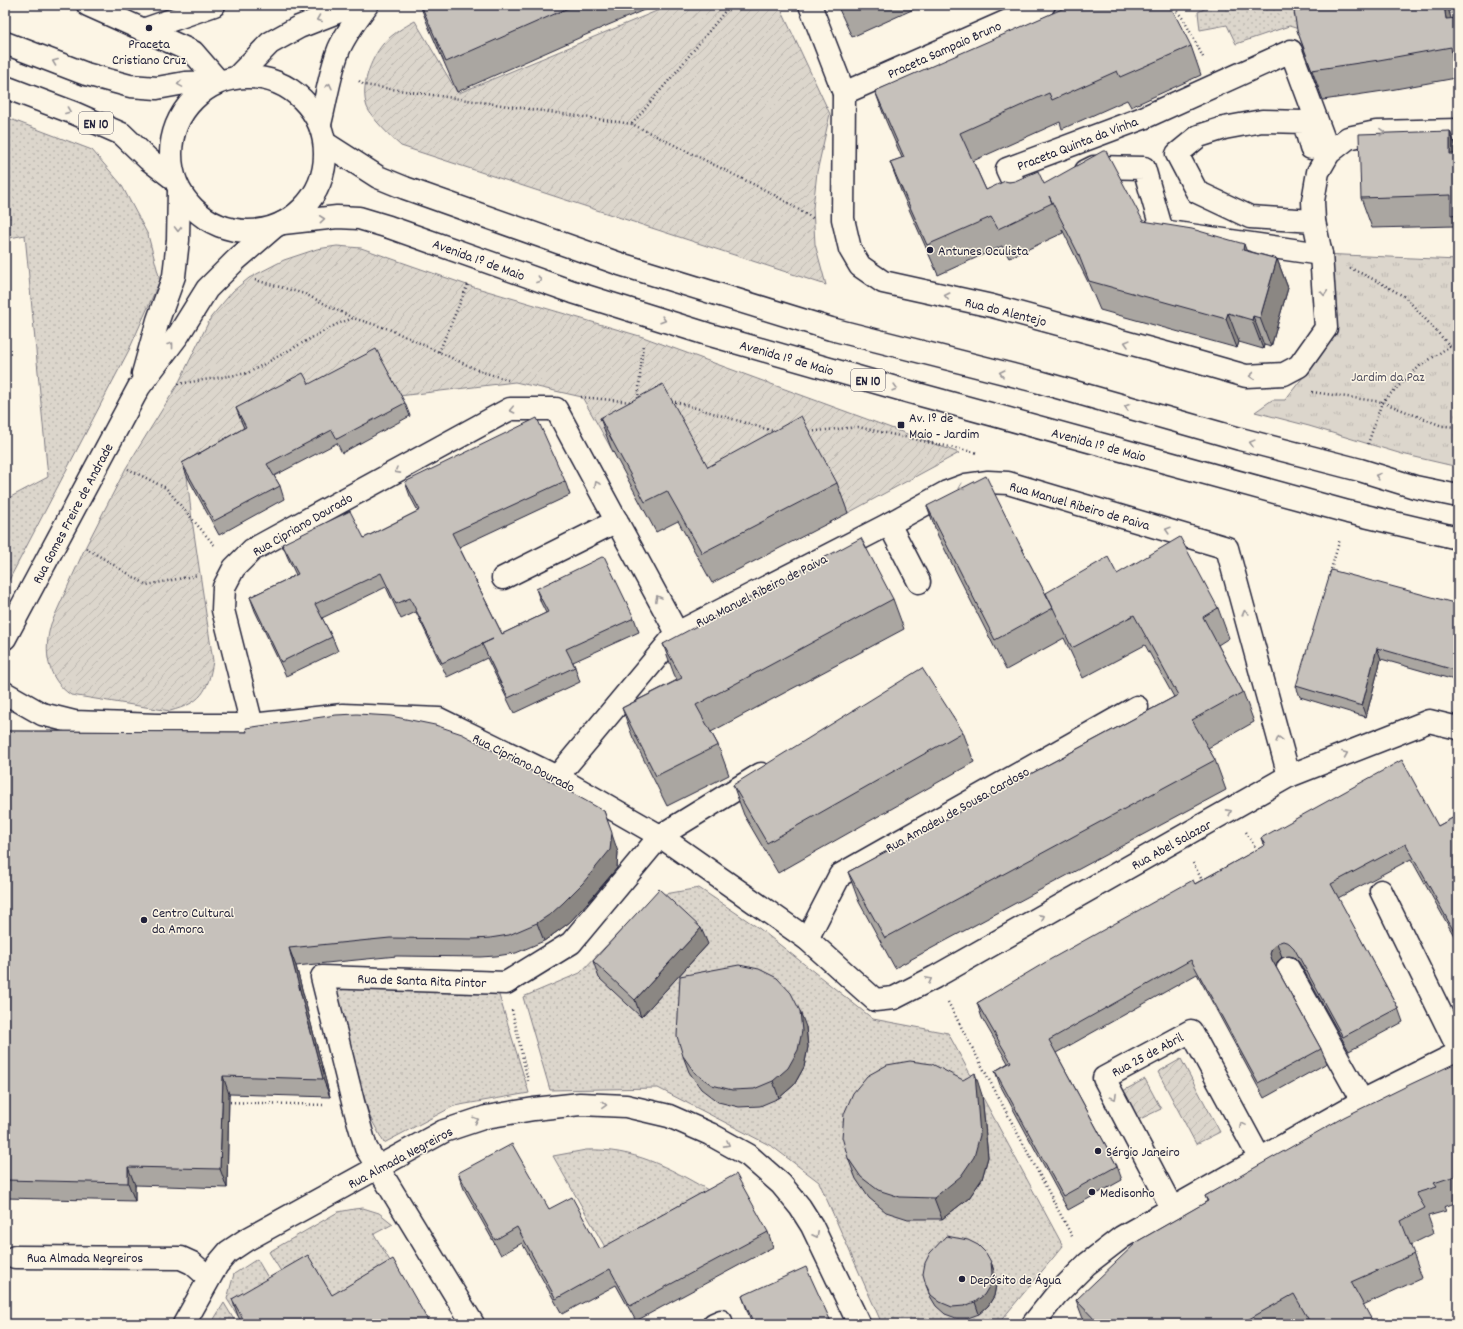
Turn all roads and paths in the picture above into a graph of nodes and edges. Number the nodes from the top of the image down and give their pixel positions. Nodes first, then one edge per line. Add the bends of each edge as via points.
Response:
1 (88, 5) edge
2 (214, 5) edge
3 (355, 5) edge
4 (367, 5) edge
5 (730, 5) edge
6 (810, 5) edge
7 (1044, 5) edge
8 (1172, 5) edge
9 (143, 30) junction
10 (5, 43) edge
11 (335, 60) junction
12 (1207, 64) dead end
13 (228, 80) junction
14 (5, 87) edge
15 (844, 93) junction
16 (632, 124) junction
17 (1458, 130) edge
18 (322, 134) junction
19 (1328, 153) junction
20 (1318, 172) junction
21 (177, 185) junction
22 (843, 219) junction
23 (1314, 221) junction
24 (278, 225) junction
25 (1321, 254) junction
26 (249, 278) dead end
27 (469, 280) dead end
28 (353, 318) dead end
29 (643, 337) dead end
30 (1458, 342) edge
31 (1450, 346) junction
32 (1458, 349) edge
33 (439, 352) dead end
34 (139, 387) junction
35 (1305, 390) dead end
36 (638, 402) edge
37 (1382, 402) junction
38 (1458, 427) edge
39 (1360, 470) junction
40 (123, 474) dead end
41 (1415, 487) junction
42 (1458, 496) edge
43 (1458, 501) edge
44 (1348, 512) junction
45 (617, 521) junction
46 (889, 524) junction
47 (1458, 538) edge
48 (89, 542) dead end
49 (234, 568) junction
50 (1330, 573) edge
51 (503, 578) dead end
52 (920, 582) dead end
53 (677, 632) junction
54 (5, 638) edge
55 (5, 693) edge
56 (1137, 707) dead end
57 (252, 725) junction
58 (1458, 728) edge
59 (780, 763) edge
60 (1290, 776) junction
61 (557, 777) junction
62 (1233, 809) junction
63 (660, 836) junction
64 (1180, 839) junction
65 (1259, 856) edge
66 (1205, 886) edge
67 (1381, 892) dead end
68 (807, 938) junction
69 (1288, 968) dead end
70 (935, 977) junction
71 (506, 984) junction
72 (894, 998) joint
73 (1458, 1048) edge
74 (1458, 1053) edge
75 (1362, 1101) junction
76 (226, 1102) edge
77 (354, 1106) junction
78 (534, 1109) junction
79 (1260, 1159) junction
80 (378, 1168) junction
81 (1172, 1208) junction
82 (15, 1257) dead end
83 (1086, 1264) junction
84 (209, 1278) junction
85 (184, 1324) edge
86 (473, 1324) edge
87 (859, 1324) edge
88 (1033, 1324) edge

1 - 9 street
2 - 9 street
3 -> 13 street via 300,27 270,43
4 - 11 street via 352,25
5 - 16 path
6 - 15 street, Rua do Alentejo
7 - 15 street, Praceta Sampaio Bruno
8 - 12 path via 1184,20
9 - 13 street via 193,52
13 -> 10 street via 157,88 130,86 86,74
11 - 16 path via 364,85
18 -> 11 street
13 - 18 street via 257,77 277,82 295,92 310,107
13 - 21 street, EN 10 via 202,92 192,100 177,122 171,140 170,160
14 -> 21 street, EN 10 via 122,134
15 - 22 street, Rua do Alentejo
16 - 22 path via 773,194 814,219
19 -> 17 street via 1348,138 1376,132
18 - 24 street, EN 10 via 325,167 317,190 302,210
39 -> 18 street via 831,328 620,264 378,177
19 - 20 street
19 - 25 street, Praceta Quinta da Vinha via 1292,51 1143,118 1007,169 1021,199 1094,167 1144,168 1162,231
20 - 23 street, Rua do Alentejo
20 - 23 street via 1304,122 1262,121 1224,128 1199,136 1178,154 1196,192 1250,217
21 - 24 street, EN 10 via 196,212 219,226 246,232
21 -> 34 street via 178,240 174,276 158,320
25 -> 22 street, Rua do Alentejo via 1326,328 1299,366 1284,374 1246,376 992,306 883,282 860,266 850,249
23 - 25 street, Rua do Alentejo
34 -> 24 street via 179,334 207,289 236,260
24 -> 44 street, Avenida 1º de Maio / EN 10 via 337,217 359,218 574,292 714,336
25 - 31 path via 1405,297
26 - 28 path via 305,294
27 - 33 path
29 - 36 path
30 - 31 path
31 - 32 path
31 - 37 path via 1420,366
34 - 54 street, Rua Gomes Freire de Andrade
35 - 37 path
37 - 38 path via 1442,426
37 - 39 path
41 -> 39 street
40 - 49 path via 126,468 166,488
41 - 42 street
41 - 43 street
44 - 47 street, Avenida 1º de Maio / EN 10
44 - 50 path
45 -> 49 street, Rua Cipriano Dourado via 556,409 510,409 252,550
45 - 51 street
53 -> 45 street, Rua Cipriano Dourado
46 - 52 street
46 - 53 street, Rua Manuel Ribeiro de Paiva
60 -> 46 street, Rua Manuel Ribeiro de Paiva via 1227,548 1008,483 966,485 947,492
48 - 49 path via 85,548 147,585
49 - 57 street, Rua Cipriano Dourado via 224,587 223,610
53 - 61 street, Rua Manuel Ribeiro de Paiva
55 - 57 street via 42,714 74,722
56 - 68 street, Rua Amadeu de Sousa Cardoso via 840,875
57 - 61 street, Rua Cipriano Dourado via 343,715 439,719
60 -> 58 street, Rua Abel Salazar via 1429,721
59 - 63 street, Rua de Santa Rita Pintor
60 - 62 street, Rua Abel Salazar
61 - 63 street, Rua Cipriano Dourado
64 -> 62 street, Rua Abel Salazar
62 - 65 path
63 - 68 street, Rua Cipriano Dourado
63 - 71 street, Rua de Santa Rita Pintor via 571,943
64 - 66 path
70 -> 64 street, Rua Abel Salazar
67 - 73 street
68 - 72 street, Rua Cipriano Dourado via 875,1000
69 - 75 street
72 -> 70 street, Rua Abel Salazar
70 - 83 path
71 - 77 street, Rua de Santa Rita Pintor via 322,977
71 - 78 path
74 - 75 street
75 - 79 street
76 - 77 path
77 - 80 street, Rua de Santa Rita Pintor via 366,1148
80 -> 78 street, Rua Almada Negreiros via 444,1131 486,1117
78 -> 87 street, Rua Almada Negreiros via 580,1104 618,1106 669,1116 710,1134 748,1155 781,1184 800,1207 812,1226
79 - 81 street
79 -> 81 street, Rua 25 de Abril via 1191,1031 1104,1078
80 - 84 street, Rua Almada Negreiros via 246,1240 228,1252
80 - 86 street, Rua de Santa Rita Pintor
81 - 83 street via 1122,1237
82 - 84 street, Rua Almada Negreiros via 181,1258 192,1262
83 - 88 street
84 - 85 street

